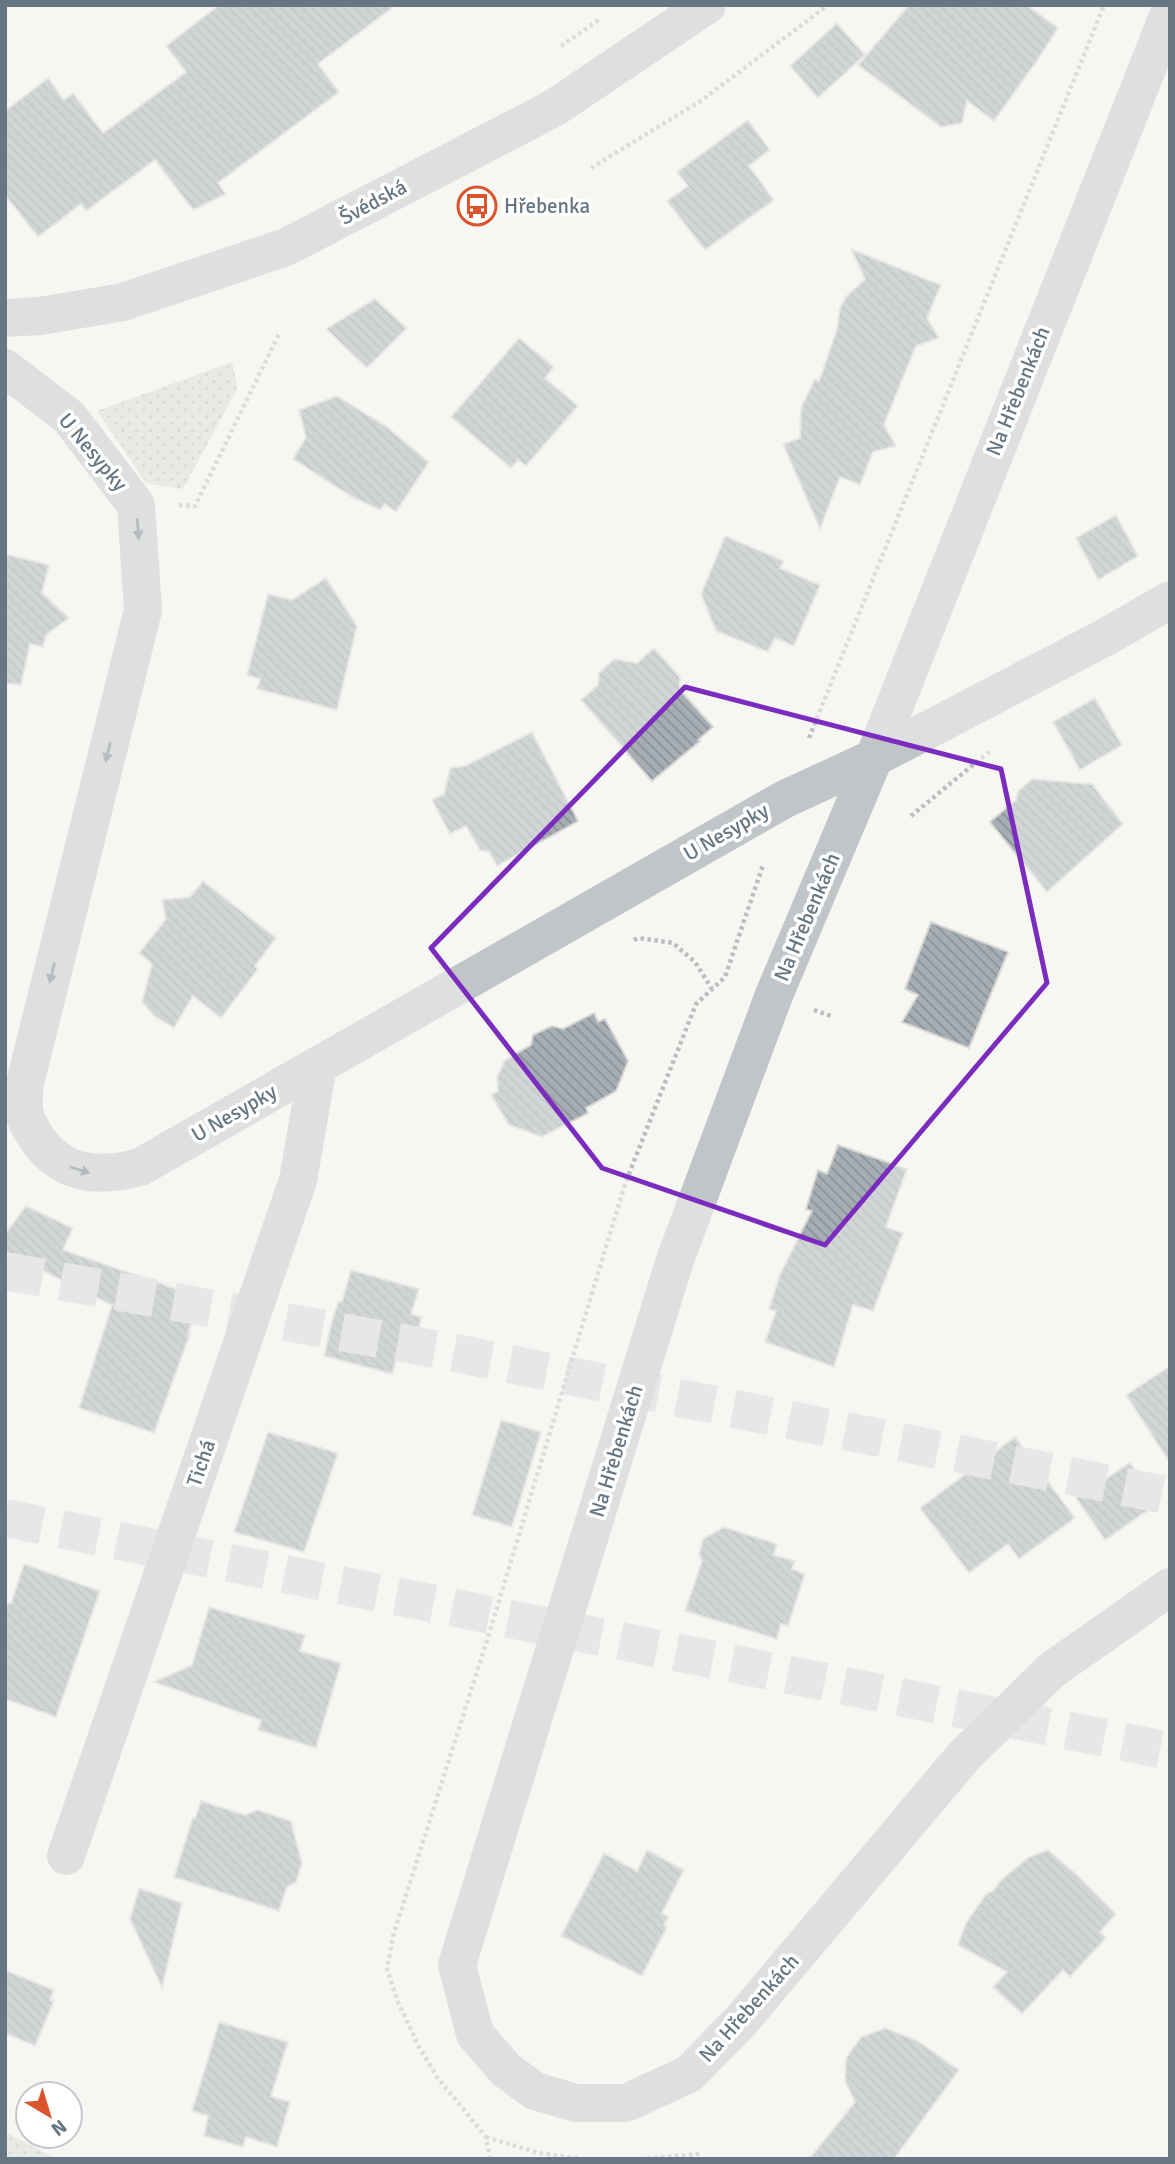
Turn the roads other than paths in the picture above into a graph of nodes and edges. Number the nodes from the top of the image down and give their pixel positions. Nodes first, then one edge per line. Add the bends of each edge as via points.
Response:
1 (707, 5) edge
2 (1170, 11) edge
3 (5, 318) edge
4 (5, 368) edge
5 (1170, 600) edge
6 (874, 758) junction
7 (318, 1065) junction
8 (15, 1123) edge
9 (1170, 1587) edge
10 (66, 1856) dead end

1 - 3 street, Švédská via 554,108 286,247 123,302
2 - 6 street, Na Hřebenkách
4 -> 8 street, U Nesypky via 69,417 136,505 143,610
5 - 6 street, U Nesypky
6 - 7 street, U Nesypky via 785,799
6 - 9 street, Na Hřebenkách via 774,995 671,1274 457,1965 475,2034 506,2070 535,2091 574,2103 626,2103 690,2074 740,2022 964,1756 1052,1670
8 -> 7 street, U Nesypky via 30,1127 60,1162 85,1173 117,1173 140,1167
7 - 10 street, Tichá via 298,1180

